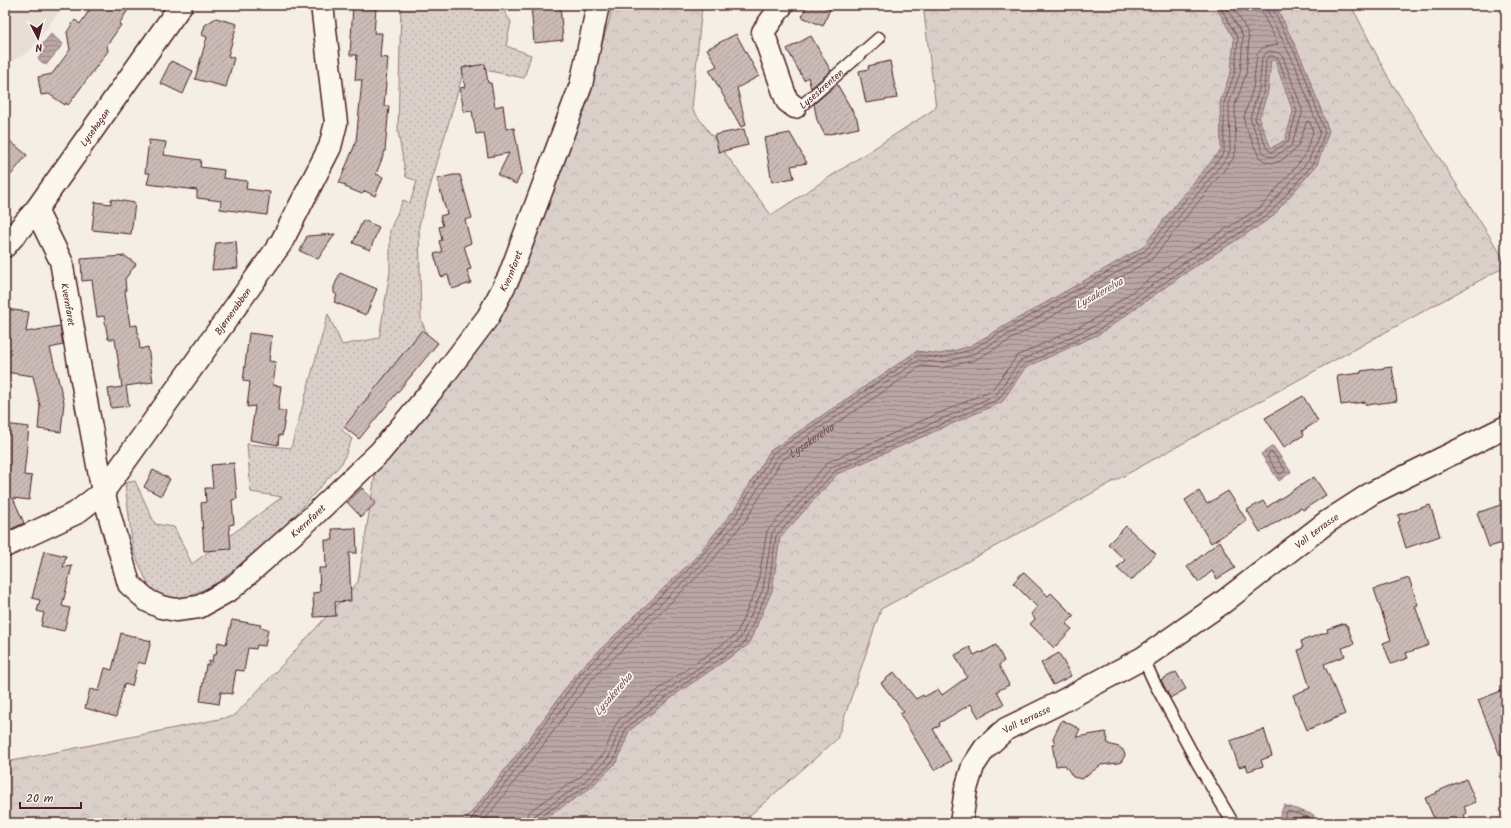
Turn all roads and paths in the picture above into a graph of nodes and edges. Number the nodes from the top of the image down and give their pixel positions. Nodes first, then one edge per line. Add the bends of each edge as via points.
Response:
1 (181, 5) edge
2 (322, 5) edge
3 (598, 5) edge
4 (782, 5) edge
5 (879, 38) dead end
6 (795, 108) joint
7 (36, 210) junction
8 (5, 246) edge
9 (1506, 427) edge
10 (103, 492) junction
11 (5, 546) edge
12 (1143, 658) junction
13 (961, 823) edge
14 (1232, 823) edge

1 - 7 street, Lysehagan
2 - 10 street, Bjørnerabben via 336,123 330,147 281,243
3 - 10 street, Kvernfaret via 581,85 509,277 488,317 438,383 380,452 231,589 199,607 176,610 161,607 148,601 129,584
4 - 6 street, Lyseskrenten via 763,32 787,101
5 - 6 lane, Lyseskrenten via 800,107
7 - 8 street, Lysehagan
7 - 10 street, Kvernfaret via 61,261
9 - 12 street, Voll terrasse via 1372,493 1327,522 1222,603
10 - 11 street, Bjørnerabben via 76,513
12 - 13 street, Voll terrasse via 1006,729 984,748 973,766 966,789
12 - 14 lane

